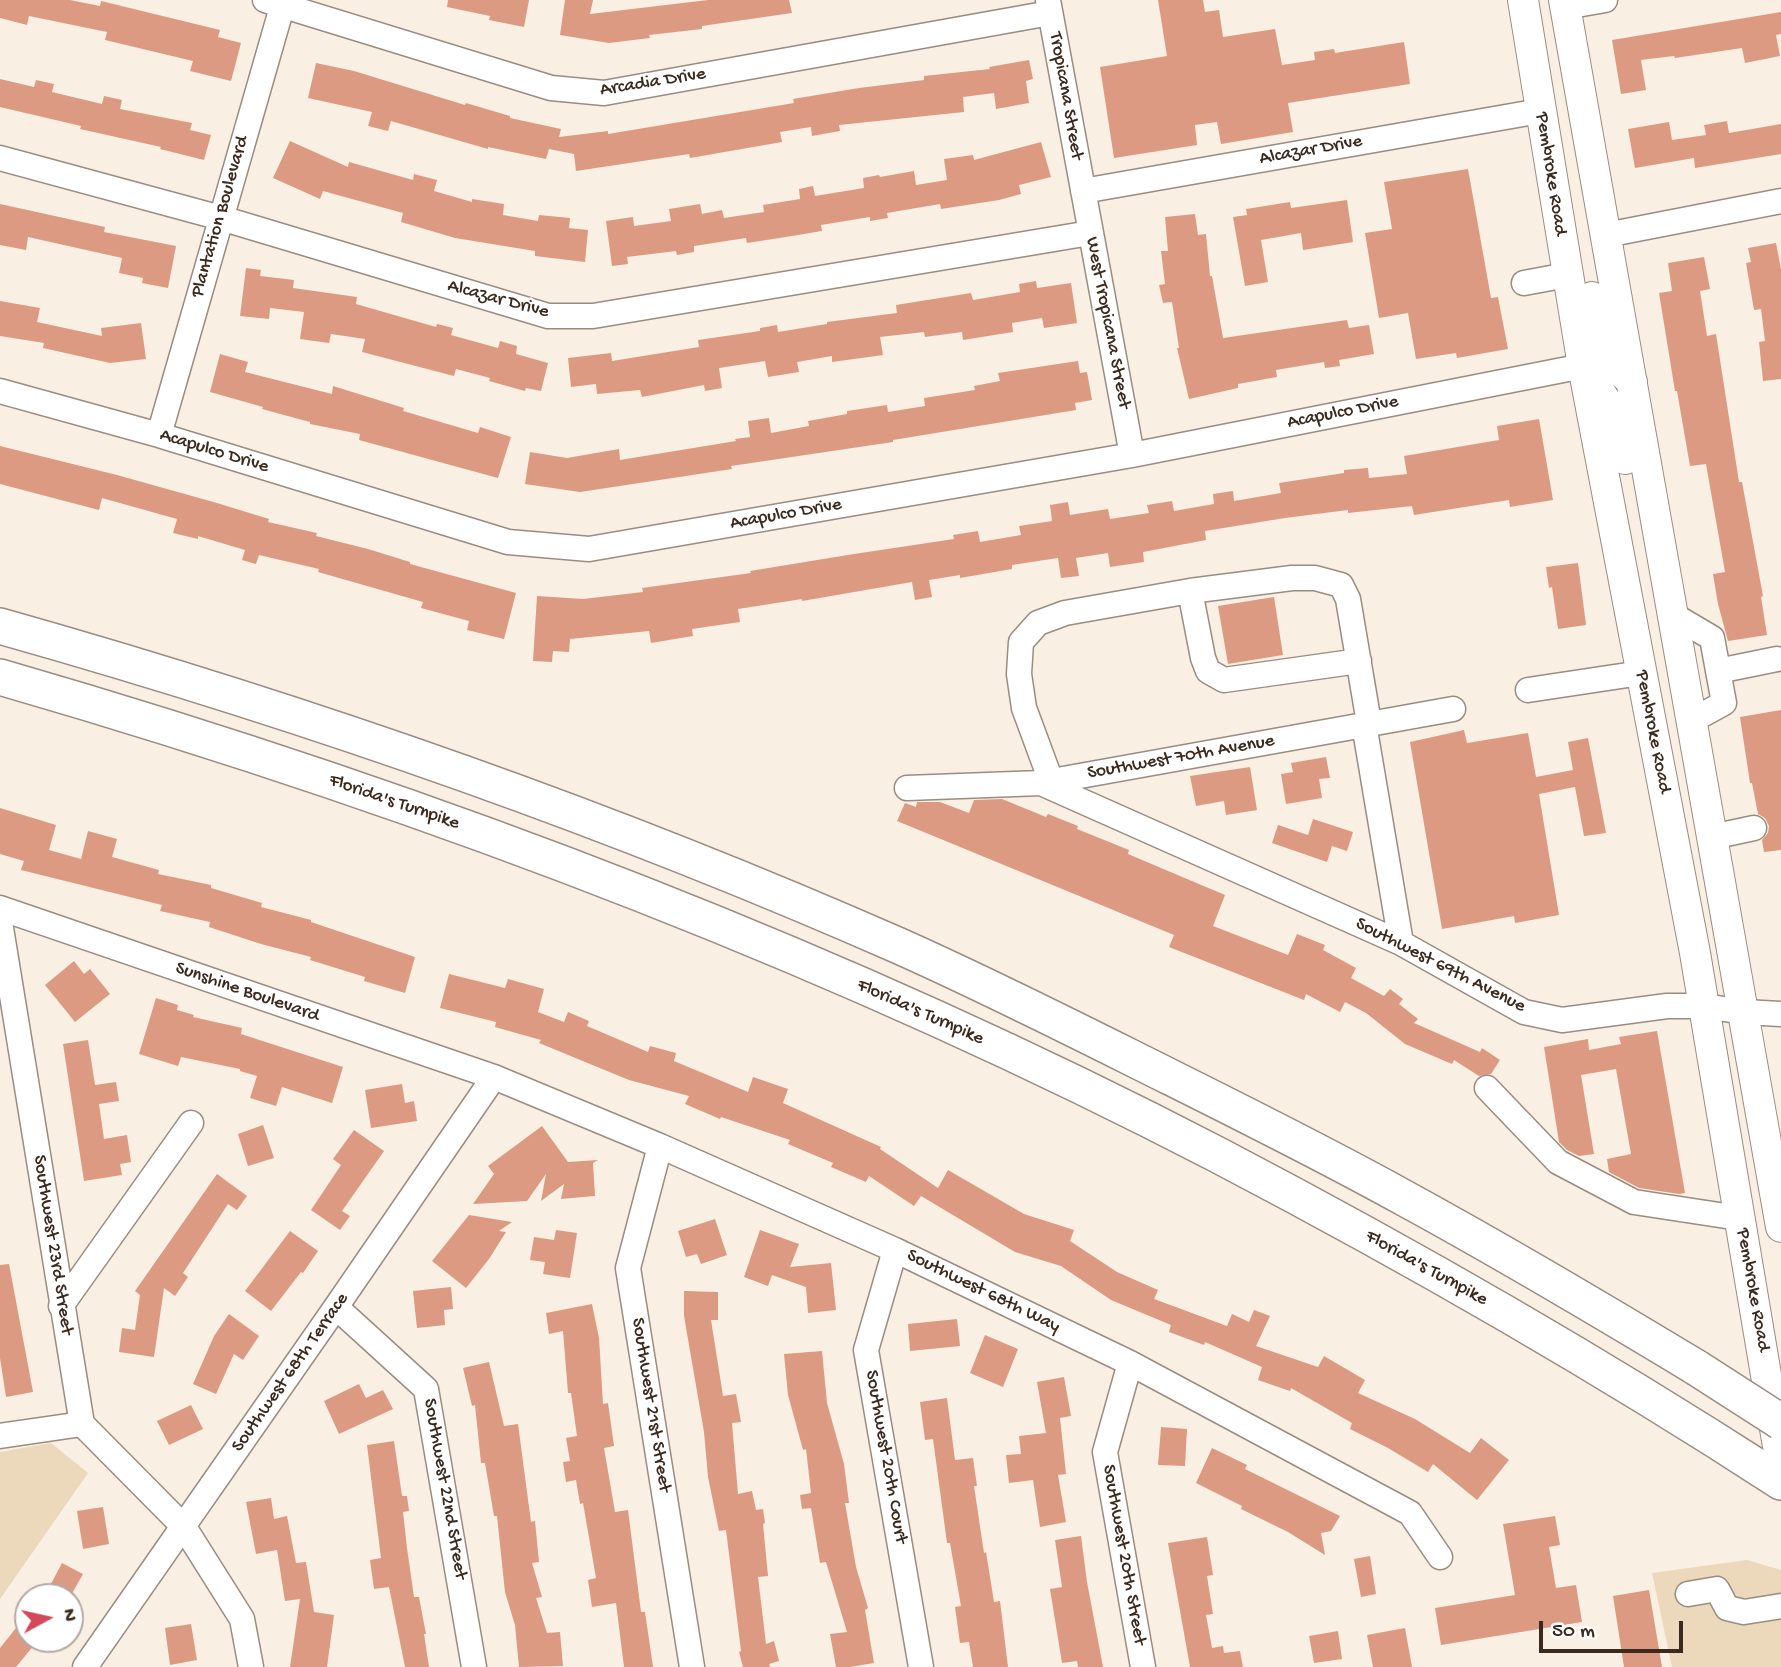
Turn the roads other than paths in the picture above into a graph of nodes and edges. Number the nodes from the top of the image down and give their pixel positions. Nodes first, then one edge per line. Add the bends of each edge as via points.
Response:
1 (1523, 0) edge
2 (1605, 0) edge
3 (277, 2) edge
4 (1557, 2) edge
5 (1049, 7) edge
6 (1540, 111) junction
7 (0, 158) edge
8 (1083, 191) junction
9 (1781, 201) edge
10 (221, 218) junction
11 (1090, 233) junction
12 (1606, 235) junction
13 (1567, 275) junction
14 (1524, 283) dead end
15 (1583, 366) junction
16 (1632, 382) junction
17 (0, 391) edge
18 (159, 435) junction
19 (1132, 455) junction
20 (1190, 591) junction
21 (1673, 615) junction
22 (0, 626) edge
23 (1777, 659) dead end
24 (1359, 661) junction
25 (1682, 666) junction
26 (1718, 671) junction
27 (1641, 673) junction
28 (0, 677) edge
29 (1528, 690) dead end
30 (1452, 709) dead end
31 (1692, 721) junction
32 (1367, 724) junction
33 (1046, 782) junction
34 (906, 788) dead end
35 (1754, 828) dead end
36 (1712, 836) junction
37 (0, 908) edge
38 (0, 922) edge
39 (1401, 943) junction
40 (1704, 1006) junction
41 (1744, 1012) junction
42 (1781, 1014) edge
43 (494, 1077) junction
44 (1487, 1088) dead end
45 (191, 1123) dead end
46 (1772, 1127) edge
47 (660, 1146) junction
48 (1740, 1218) junction
49 (1781, 1227) edge
50 (895, 1250) junction
51 (61, 1306) junction
52 (337, 1307) junction
53 (1130, 1363) junction
54 (1781, 1422) edge
55 (82, 1424) junction
56 (0, 1436) edge
57 (1781, 1464) edge
58 (1781, 1482) edge
59 (184, 1527) junction
60 (1440, 1557) dead end
61 (1688, 1594) dead end
62 (1781, 1606) edge
63 (85, 1667) edge
64 (251, 1667) edge
65 (474, 1667) edge
66 (692, 1667) edge
67 (921, 1667) edge
68 (1143, 1667) edge

1 - 6 main road, Pembroke Road
2 - 4 street
3 - 5 street, Arcadia Drive via 551,88 604,93
3 - 10 street, Plantation Boulevard
4 - 12 main road, Pembroke Road
5 - 8 street, Tropicana Street
6 - 8 street, Alcazar Drive
6 - 13 main road, Pembroke Road
6 - 16 main road via 1564,145 1602,353
7 - 10 street, Alcazar Drive
8 - 11 street, West Tropicana Street
9 - 12 street
10 - 11 street, Alcazar Drive via 548,316 593,316
10 - 18 street, Plantation Boulevard
11 - 19 street, West Tropicana Street
12 - 16 main road, Pembroke Road
13 - 14 street
13 - 15 main road, Pembroke Road
15 - 19 street, Acapulco Drive
15 - 25 main road via 1617,418 1657,623
15 - 27 main road, Pembroke Road
16 - 21 main road, Pembroke Road
17 - 18 street, Acapulco Drive
18 - 19 street, Acapulco Drive via 508,542 589,549
20 - 24 street via 1292,578 1341,585 1348,599
20 - 24 street via 1208,671 1224,680
20 - 33 street via 1065,613 1038,623 1021,642 1024,708
21 - 25 main road, Pembroke Road
21 - 26 street via 1712,638
22 - 54 highway, bridge via 216,690 463,773 679,855 898,946 1402,1196
23 - 26 street
24 - 32 street
25 - 31 main road, Pembroke Road
26 - 31 street via 1724,703
27 - 29 street
27 - 40 main road, Pembroke Road
28 - 58 highway, Florida's Turnpike via 378,796 631,890 857,985 1215,1154 1467,1291
30 - 32 street, Southwest 70th Avenue
31 - 36 main road, Pembroke Road
32 - 33 street, Southwest 70th Avenue
32 - 39 street
33 - 34 street, Southwest 70th Avenue
33 - 39 street, Southwest 69th Avenue
35 - 36 street
36 - 41 main road, Pembroke Road
37 - 43 street, Sunshine Boulevard
38 - 51 street, Southwest 23rd Street
39 - 40 street, Southwest 69th Avenue via 1524,1012 1562,1020 1667,1006
40 - 41 street, Southwest 69th Avenue
40 - 48 main road, Pembroke Road
41 - 42 street, Southwest 69th Avenue
41 - 46 main road, Pembroke Road
43 - 47 street, Southwest 68th Way
43 - 52 street, Southwest 68th Terrace
44 - 48 street via 1558,1162 1634,1202
45 - 51 street
46 - 49 main road, Pembroke Road
47 - 50 street, Southwest 68th Way
47 - 66 street, Southwest 21st Street via 628,1268
48 - 57 main road, Pembroke Road
50 - 53 street, Southwest 68th Way
50 - 67 street, Southwest 20th Court via 866,1350
51 - 55 street, Southwest 23rd Street
52 - 59 street, Southwest 68th Terrace
52 - 65 street, Southwest 22nd Street via 426,1389
53 - 60 street, Southwest 68th Way via 1410,1513
53 - 68 street, Southwest 20th Street via 1105,1452
55 - 56 street
55 - 59 street
59 - 63 street, Southwest 68th Terrace
59 - 64 street via 242,1619
61 - 62 street via 1717,1589 1727,1608 1744,1612

